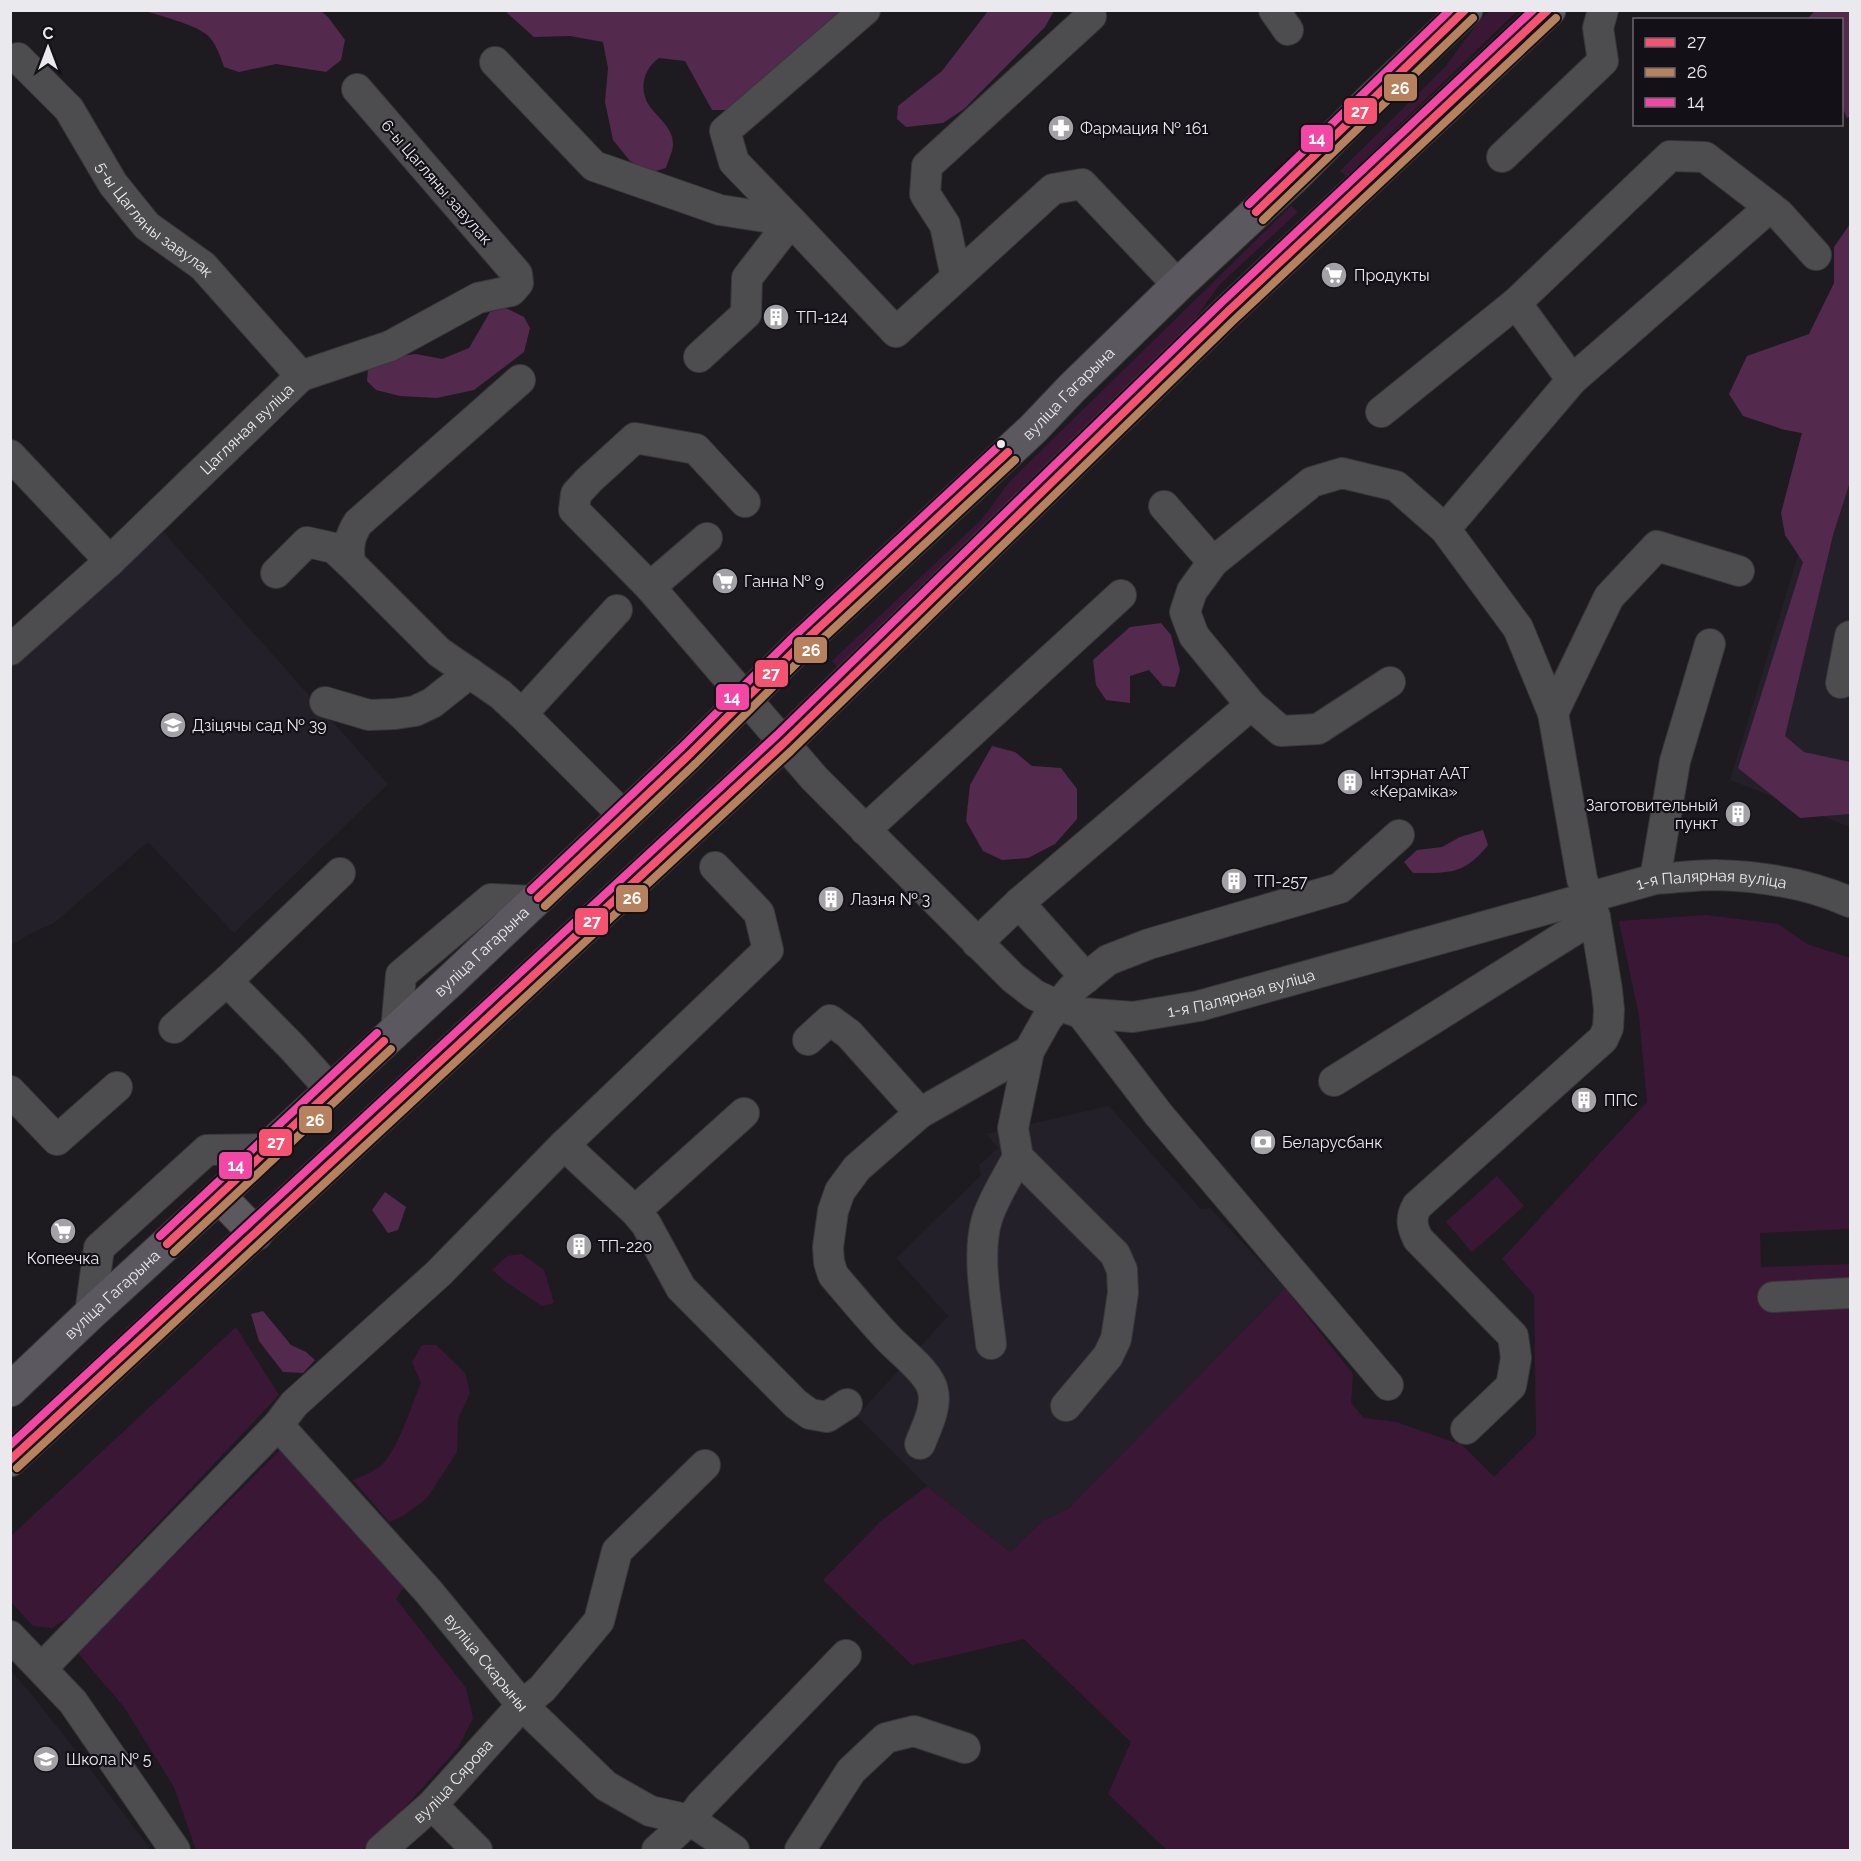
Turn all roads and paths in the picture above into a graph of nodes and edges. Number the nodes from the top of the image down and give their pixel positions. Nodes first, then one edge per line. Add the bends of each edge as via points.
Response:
1 (865, 10) edge
2 (1466, 10) edge
3 (1549, 10) edge
4 (1603, 10) edge
5 (1091, 16) dead end
6 (18, 58) dead end
7 (495, 62) dead end
8 (357, 89) dead end
9 (1502, 157) dead end
10 (1296, 175) junction
11 (1770, 207) junction
12 (1332, 213) junction
13 (791, 220) junction
14 (1816, 255) dead end
15 (517, 274) joint
16 (956, 277) junction
17 (1178, 285) junction
18 (1516, 303) junction
19 (699, 357) dead end
20 (301, 376) junction
21 (520, 380) dead end
22 (1572, 380) junction
23 (1381, 412) dead end
24 (10, 455) edge
25 (745, 502) dead end
26 (1164, 506) dead end
27 (1444, 529) junction
28 (707, 538) dead end
29 (110, 561) junction
30 (1213, 562) junction
31 (350, 563) junction
32 (1739, 571) dead end
33 (276, 573) dead end
34 (650, 587) junction
35 (1121, 595) dead end
36 (617, 610) dead end
37 (1851, 636) edge
38 (1710, 644) dead end
39 (10, 650) edge
40 (470, 674) junction
41 (1390, 682) dead end
42 (1841, 683) dead end
43 (747, 699) junction
44 (325, 702) dead end
45 (1251, 705) junction
46 (1552, 713) junction
47 (522, 714) junction
48 (784, 743) junction
49 (624, 816) junction
50 (865, 830) junction
51 (1399, 835) dead end
52 (715, 867) dead end
53 (340, 873) dead end
54 (1655, 879) junction
55 (1851, 902) edge
56 (1019, 903) junction
57 (1591, 907) junction
58 (977, 943) junction
59 (1086, 978) junction
60 (227, 981) junction
61 (1069, 1009) junction
62 (174, 1029) dead end
63 (808, 1040) dead end
64 (1029, 1051) junction
65 (1334, 1081) dead end
66 (117, 1087) dead end
67 (331, 1090) junction
68 (10, 1091) edge
69 (744, 1113) dead end
70 (920, 1113) junction
71 (564, 1145) junction
72 (267, 1149) junction
73 (1018, 1157) junction
74 (219, 1196) junction
75 (635, 1211) junction
76 (256, 1234) junction
77 (1851, 1293) edge
78 (1773, 1297) dead end
79 (90, 1314) junction
80 (991, 1344) dead end
81 (1388, 1385) dead end
82 (10, 1390) edge
83 (847, 1404) dead end
84 (1066, 1406) dead end
85 (278, 1425) junction
86 (1466, 1429) dead end
87 (920, 1444) dead end
88 (10, 1460) edge
89 (705, 1465) dead end
90 (10, 1636) edge
91 (846, 1655) dead end
92 (42, 1668) junction
93 (522, 1705) junction
94 (965, 1748) dead end
95 (432, 1805) junction
96 (690, 1820) junction
97 (175, 1851) edge
98 (381, 1851) edge
99 (477, 1851) edge
100 (657, 1851) edge
101 (734, 1851) edge
102 (800, 1851) edge

1 - 13 street via 725,131 734,162
2 - 10 main road, вуліца Гагарына
3 - 12 main road
4 - 9 street via 1598,28 1603,61
5 - 16 street via 927,166 925,194 945,225
6 - 20 street, 5-ы Цагляны завулак via 69,109 113,184 147,226 203,266
7 - 13 street via 594,166 720,210
8 - 15 street, 6-ы Цагляны завулак
10 - 12 main road
10 - 17 main road, вуліца Гагарына
11 - 14 street
11 - 18 street via 1705,157 1670,156
11 - 22 street
12 - 48 main road
13 - 16 street via 896,332
13 - 19 street via 747,278 746,314
15 - 20 street, Цагляная вуліца via 518,283 511,291 478,298 390,346
16 - 17 street via 1053,189 1082,184
17 - 43 main road, вуліца Гагарына via 1033,429
18 - 22 street
18 - 23 street
20 - 29 street, Цагляная вуліца
21 - 31 street via 358,523 348,546
22 - 27 street
24 - 29 street
25 - 34 street, 1-я Палярная вуліца via 696,449 635,438 576,494 574,510
26 - 30 street
27 - 30 street via 1396,486 1342,473 1312,482
27 - 46 street via 1518,628
28 - 34 street
29 - 39 street, Цагляная вуліца
30 - 45 street via 1192,591 1185,612 1194,636
31 - 33 street via 334,548 307,542
31 - 40 street via 439,652
32 - 46 street via 1657,546 1609,597
34 - 43 street, 1-я Палярная вуліца
35 - 50 street
36 - 47 street
37 - 42 street
38 - 54 street via 1675,761
40 - 44 street via 415,711 369,715
40 - 47 street
41 - 45 street via 1318,729 1281,731
43 - 48 street, 1-я Палярная вуліца
43 - 49 main road, вуліца Гагарына
45 - 56 street
46 - 57 street via 1582,879
47 - 49 street
48 - 50 street, 1-я Палярная вуліца
48 - 76 main road
49 - 67 main road, вуліца Гагарына
50 - 58 street, 1-я Палярная вуліца
51 - 59 street via 1340,888 1149,944 1108,960
52 - 71 street via 759,913 768,950
53 - 60 street
54 - 55 street, 1-я Палярная вуліца via 1714,875 1769,880
54 - 57 street, 1-я Палярная вуліца
56 - 58 street
56 - 59 street
57 - 61 street, 1-я Палярная вуліца via 1199,1006 1133,1017
57 - 65 street
57 - 86 street via 1609,1010 1603,1039 1413,1212 1413,1229 1418,1239 1513,1336 1511,1386
58 - 61 street, 1-я Палярная вуліца via 1035,995
59 - 61 street
60 - 62 street
60 - 67 street
61 - 64 street via 1047,1019
61 - 81 street
63 - 70 street via 830,1020 849,1034
64 - 70 street
64 - 73 street via 1013,1128
66 - 68 street via 57,1140
67 - 72 main road, вуліца Гагарына
69 - 75 street
70 - 87 street via 857,1168 840,1191 832,1211 828,1247 833,1275 931,1383 933,1404
71 - 75 street
71 - 85 street via 439,1273 294,1404
72 - 74 main road, вуліца Гагарына
72 - 79 street via 207,1150 99,1248
73 - 80 street via 987,1219 984,1237
73 - 84 street via 1115,1254 1122,1270 1116,1339 1108,1356
74 - 76 main road
74 - 79 main road, вуліца Гагарына
75 - 83 street via 681,1288 796,1404 810,1414 827,1417
76 - 88 main road
77 - 78 street
79 - 82 main road, вуліца Гагарына
85 - 92 street
85 - 93 street, вуліца Скарыны via 428,1591
89 - 93 street, вуліца Сярова via 617,1551 599,1621 542,1689
90 - 92 street
91 - 96 street
92 - 97 street via 73,1702
93 - 95 street, вуліца Сярова
93 - 96 street, вуліца Скарыны via 606,1786 650,1811
94 - 102 street via 914,1731 886,1738 851,1771
95 - 98 street, вуліца Сярова
95 - 99 street
96 - 100 street
96 - 101 street, вуліца Скарыны

